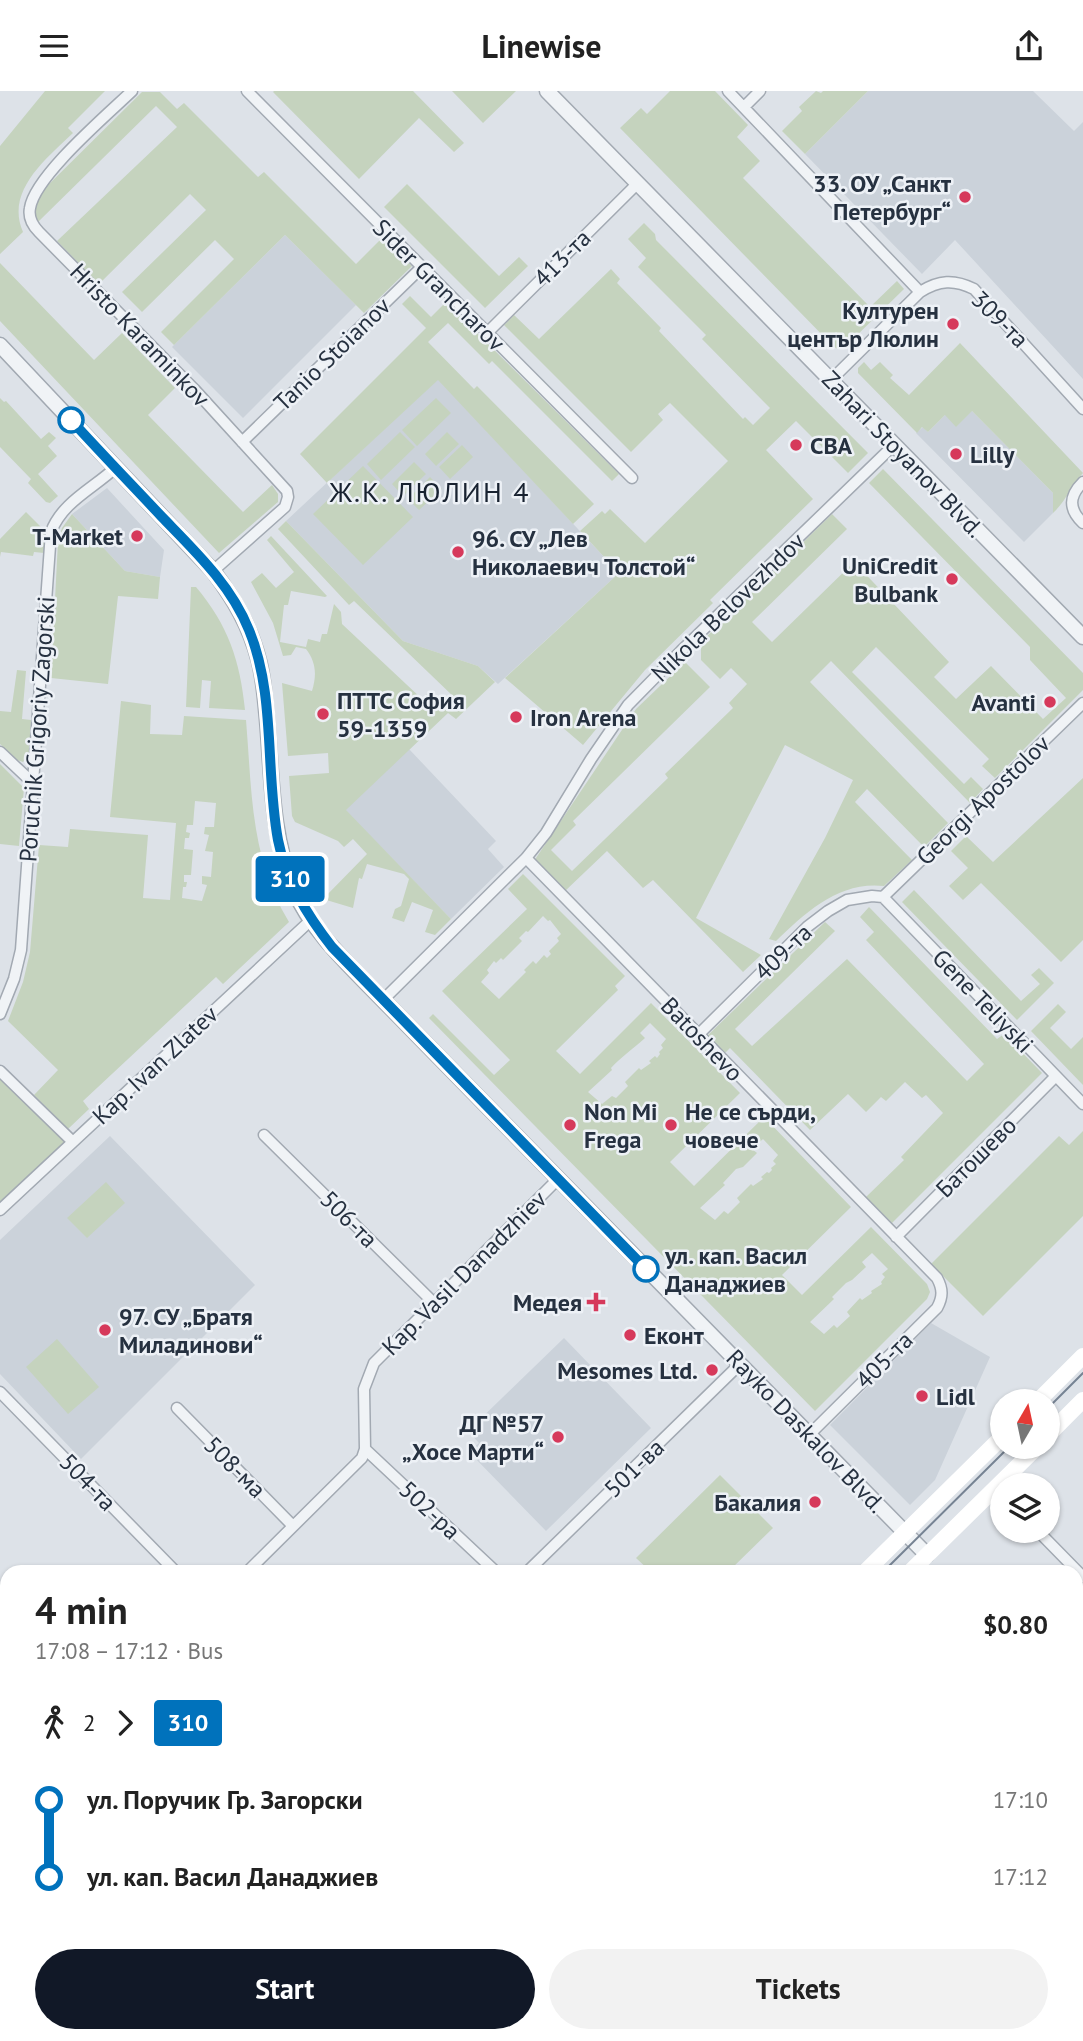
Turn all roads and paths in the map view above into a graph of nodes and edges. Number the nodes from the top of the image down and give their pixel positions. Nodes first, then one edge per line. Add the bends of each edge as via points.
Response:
1 (132, 91) edge
2 (247, 91) edge
3 (547, 91) edge
4 (728, 91) edge
5 (760, 91) edge
6 (744, 107) junction
7 (638, 183) junction
8 (422, 267) junction
9 (920, 292) junction
10 (487, 333) junction
11 (0, 345) edge
12 (831, 380) junction
13 (1083, 409) edge
14 (242, 442) junction
15 (894, 445) junction
16 (115, 468) junction
17 (632, 478) dead end
18 (1081, 484) edge
19 (1083, 523) edge
20 (213, 571) junction
21 (1083, 637) edge
22 (1083, 703) edge
23 (0, 752) edge
24 (34, 784) junction
25 (526, 858) junction
26 (883, 897) junction
27 (311, 920) junction
28 (383, 1000) junction
29 (0, 1014) edge
30 (698, 1035) junction
31 (0, 1071) edge
32 (1056, 1076) junction
33 (1083, 1104) edge
34 (264, 1135) dead end
35 (73, 1142) junction
36 (558, 1179) junction
37 (0, 1210) edge
38 (896, 1237) junction
39 (937, 1278) joint
40 (434, 1303) junction
41 (1083, 1356) edge
42 (740, 1364) junction
43 (1050, 1389) edge
44 (0, 1392) edge
45 (1083, 1400) edge
46 (177, 1408) dead end
47 (1060, 1424) edge
48 (809, 1435) junction
49 (365, 1449) junction
50 (990, 1449) edge
51 (1027, 1459) edge
52 (1016, 1473) edge
53 (990, 1501) edge
54 (293, 1526) junction
55 (905, 1533) junction
56 (1051, 1543) edge
57 (927, 1555) junction
58 (169, 1565) edge
59 (254, 1565) edge
60 (489, 1565) edge
61 (534, 1565) edge
62 (872, 1565) edge
63 (917, 1565) edge
64 (1075, 1565) edge

1 - 14 street, Hristo Karaminkov via 49,173 32,201 30,218
2 - 8 street, Sider Grancharov
3 - 7 street, Zahari Stoyanov Blvd.
4 - 6 street
5 - 6 street
6 - 9 street
7 - 10 street, 413-та
7 - 12 street, Zahari Stoyanov Blvd.
8 - 10 street, Sider Grancharov
8 - 14 street, Tanio Stoianov
9 - 12 street
9 - 13 street, 309-та via 947,281 974,289
10 - 17 street, Sider Grancharov
11 - 16 street, Rayko Daskalov Blvd.
12 - 15 street, Zahari Stoyanov Blvd.
14 - 20 street, Hristo Karaminkov via 288,491 288,503
15 - 21 street, Zahari Stoyanov Blvd.
15 - 25 street, Nikola Belovezhdov via 628,705
16 - 20 street, Rayko Daskalov Blvd.
16 - 24 street, Poruchik Grigoriy Zagorski via 65,508 51,532
18 - 19 street via 1071,505
20 - 27 street, Rayko Daskalov Blvd. via 242,614 260,661 278,841 294,890
22 - 26 street, Georgi Apostolov
23 - 24 street
24 - 29 street, Poruchik Grigoriy Zagorski via 21,950
25 - 28 street, Nikola Belovezhdov
25 - 30 street, Batoshevo
26 - 30 street, 409-та via 847,901 828,911
26 - 32 street, Gene Teliyski
27 - 28 street, Rayko Daskalov Blvd.
27 - 35 street, Kap. Ivan Zlatev
28 - 36 street, Rayko Daskalov Blvd.
30 - 38 street, Batoshevo
31 - 35 street
32 - 33 street, Gene Teliyski
32 - 38 street, Батошево
34 - 40 street, 506-та
35 - 37 street, Kap. Ivan Zlatev
36 - 40 street, Kap. Vasil Danadzhiev
36 - 42 street, Rayko Daskalov Blvd.
38 - 39 street, Batoshevo
39 - 48 street, 405-та via 942,1293 937,1308
40 - 49 street, Kap. Vasil Danadzhiev via 374,1363 365,1389
41 - 43 main road
42 - 48 street, Rayko Daskalov Blvd.
42 - 61 street, 501-ва
44 - 58 street, 504-та
45 - 47 main road
46 - 54 street, 508-ма
48 - 55 street, Rayko Daskalov Blvd.
49 - 54 street via 362,1458
49 - 60 street, 502-ра
50 - 55 main road
51 - 52 main road
53 - 57 main road
54 - 59 street
55 - 57 street, Rayko Daskalov Blvd.
55 - 62 main road
56 - 64 street
57 - 63 main road

